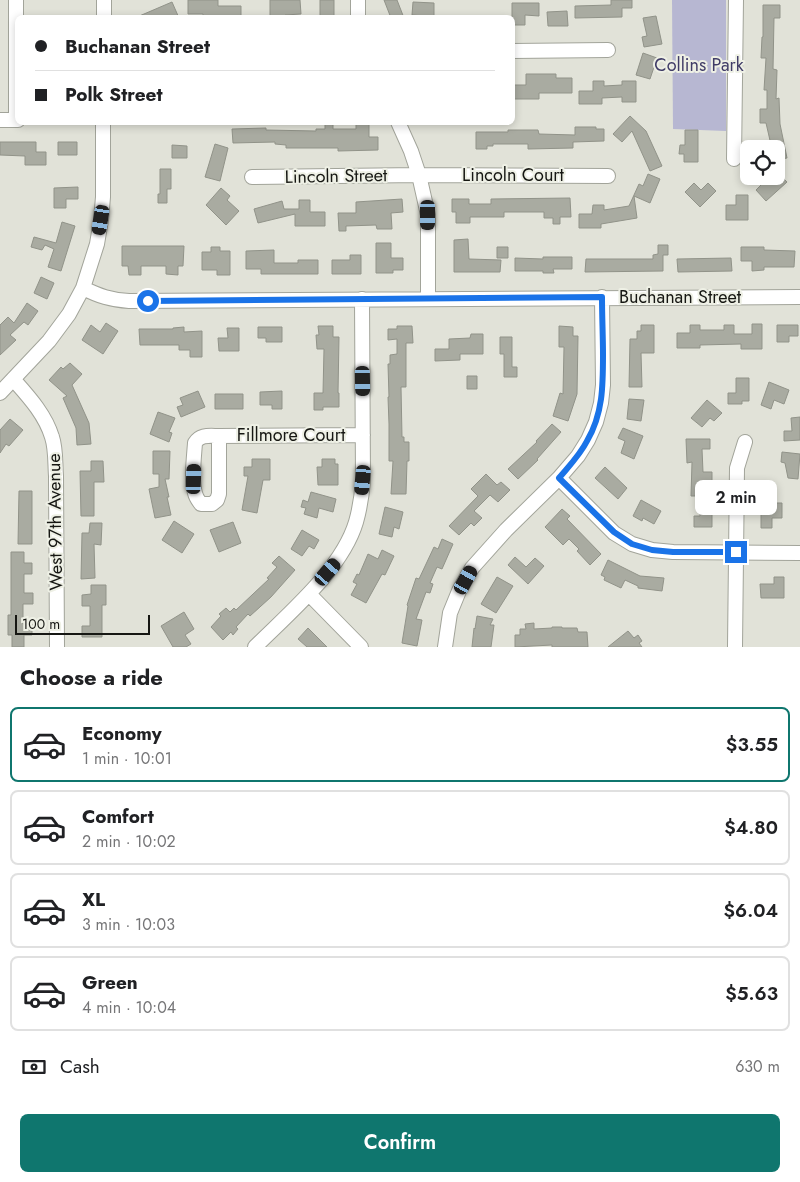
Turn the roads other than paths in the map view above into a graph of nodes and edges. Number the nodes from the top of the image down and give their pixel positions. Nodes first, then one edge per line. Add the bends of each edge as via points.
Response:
1 (16, 0) edge
2 (104, 0) edge
3 (358, 0) edge
4 (736, 0) edge
5 (16, 15) edge
6 (104, 15) edge
7 (358, 15) edge
8 (515, 50) edge
9 (608, 50) dead end
10 (0, 120) edge
11 (15, 120) edge
12 (103, 125) edge
13 (399, 125) edge
14 (734, 159) dead end
15 (419, 175) junction
16 (608, 176) dead end
17 (252, 177) dead end
18 (83, 288) junction
19 (602, 297) junction
20 (800, 297) edge
21 (362, 299) junction
22 (428, 299) junction
23 (13, 379) junction
24 (0, 393) edge
25 (363, 435) junction
26 (219, 436) dead end
27 (745, 442) dead end
28 (559, 478) junction
29 (736, 552) junction
30 (800, 553) edge
31 (309, 594) junction
32 (57, 647) edge
33 (255, 647) edge
34 (361, 647) edge
35 (445, 647) edge
36 (735, 647) edge

1 - 5 street
2 - 6 street
3 - 7 street
4 - 14 street
8 - 9 street
10 - 11 street
12 - 18 street via 101,220
13 - 15 street
15 - 16 street, Lincoln Court
15 - 17 street, Lincoln Street
15 - 22 street via 428,215
18 - 21 street, Buchanan Street via 98,296 129,301
18 - 23 street via 49,341
19 - 20 street, Buchanan Street
19 - 22 street, Buchanan Street
19 - 28 street via 601,403 588,440
21 - 22 street, Buchanan Street
21 - 25 street
23 - 24 street
23 - 32 street, West 97th Avenue via 30,398 52,437 55,457
25 - 26 street, Fillmore Court
25 - 31 street via 362,494 356,523 337,561
27 - 29 street via 737,468
28 - 29 street via 614,532 632,544 673,552
28 - 35 street via 472,568 450,613
29 - 30 street
29 - 36 street
31 - 33 street
31 - 34 street

